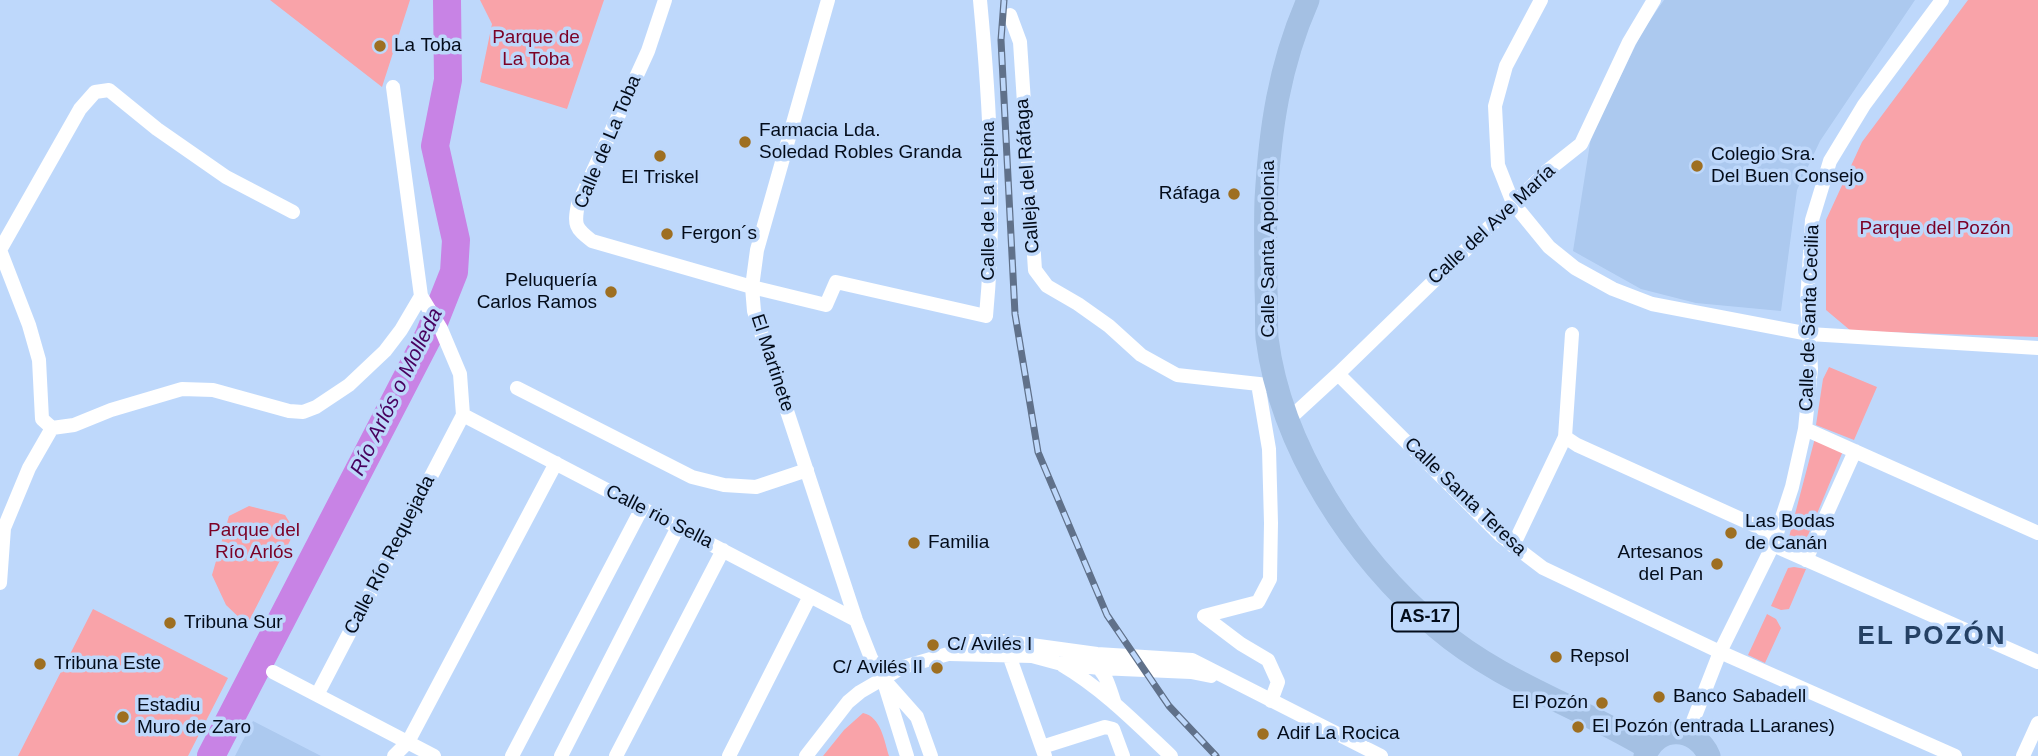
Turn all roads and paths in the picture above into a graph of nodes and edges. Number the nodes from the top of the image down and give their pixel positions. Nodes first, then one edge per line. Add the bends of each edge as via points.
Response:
1 (664, 0) edge
2 (828, 0) edge
3 (1308, 0) edge
4 (1541, 0) edge
5 (1654, 0) edge
6 (1942, 0) edge
7 (986, 4) edge
8 (1010, 15) dead end
9 (393, 87) dead end
10 (1513, 203) junction
11 (293, 212) dead end
12 (752, 287) junction
13 (424, 301) junction
14 (1572, 334) dead end
15 (1810, 334) junction
16 (2038, 348) edge
17 (1338, 374) junction
18 (1267, 385) junction
19 (517, 388) dead end
20 (463, 415) junction
21 (1287, 420) junction
22 (52, 428) junction
23 (1805, 429) junction
24 (1565, 437) junction
25 (1855, 451) junction
26 (556, 463) junction
27 (807, 470) junction
28 (642, 508) junction
29 (678, 527) junction
30 (2038, 533) edge
31 (1774, 540) junction
32 (1513, 546) junction
33 (723, 550) junction
34 (1806, 560) junction
35 (0, 583) edge
36 (810, 596) junction
37 (856, 620) junction
38 (1720, 652) junction
39 (948, 653) junction
40 (1009, 655) junction
41 (1060, 656) junction
42 (2038, 663) edge
43 (1134, 664) junction
44 (1099, 668) junction
45 (273, 673) dead end
46 (883, 679) junction
47 (317, 695) junction
48 (1107, 696) junction
49 (1271, 701) junction
50 (2038, 723) edge
51 (1688, 734) junction
52 (408, 742) junction
53 (1043, 752) edge
54 (1646, 752) edge
55 (394, 756) edge
56 (434, 756) edge
57 (512, 756) edge
58 (561, 756) edge
59 (616, 756) edge
60 (729, 756) edge
61 (806, 756) edge
62 (907, 756) edge
63 (932, 756) edge
64 (1123, 756) edge
65 (1171, 756) edge
66 (1381, 756) edge
67 (1709, 756) edge
68 (1955, 756) edge
69 (2022, 756) edge

1 - 12 street, Calle de La Toba via 648,51 578,204 578,231 592,241
2 - 12 street, El Martinete via 757,250
3 - 18 main road, Calle Santa Apolonia / AS-17 via 1277,93 1268,152
4 - 10 street via 1506,66 1495,106 1498,165
5 - 10 street, Calle del Ave María via 1581,144
6 - 15 street, Calle de Santa Cecilia via 1864,105 1830,161 1812,219 1807,302
7 - 12 street, Calle de La Espina via 992,257 986,316 836,282 826,305
8 - 18 street, Calleja del Ráfaga via 1020,42 1034,270 1046,286 1098,318 1141,355 1177,375
9 - 13 street
10 - 15 street via 1549,247 1574,268 1613,289 1652,304
10 - 17 street, Calle del Ave María
11 - 22 street via 226,177 110,90 94,92 0,250 38,360 41,419
12 - 27 street, El Martinete via 754,311
13 - 20 street via 460,374
13 - 22 street via 385,351 349,385 303,412 213,390 182,389
14 - 24 street
15 - 16 street
15 - 23 street, Calle de Santa Cecilia
17 - 21 street, Calle del Ave María
17 - 32 street, Calle Santa Teresa
18 - 21 main road, Calle Santa Apolonia / AS-17
18 - 49 street via 1270,579 1258,602 1204,616 1268,660 1278,682
19 - 27 street via 692,477 756,487
20 - 26 street, Calle rio Sella
20 - 47 street, Calle Río Requejada
21 - 54 main road, Calle Santa Apolonia / AS-17 via 1339,518 1380,573 1436,628 1501,674 1618,730
22 - 35 street via 4,528
23 - 25 street
23 - 31 street, Calle de Santa Cecilia
24 - 31 street
24 - 32 street
25 - 30 street
25 - 34 street
26 - 28 street, Calle rio Sella
26 - 52 street
27 - 37 street, El Martinete
28 - 29 street, Calle rio Sella
28 - 57 street
29 - 33 street, Calle rio Sella
29 - 58 street
31 - 34 street
31 - 38 street, Calle de Santa Cecilia
32 - 38 street, Calle Santa Teresa via 1543,568
33 - 36 street, Calle rio Sella
33 - 59 street
34 - 42 street
36 - 37 street, Calle rio Sella
36 - 60 street
37 - 46 street, El Martinete
38 - 51 street, Calle de Santa Cecilia
38 - 68 street, Calle Santa Teresa
39 - 40 street
39 - 41 street via 972,641 1002,640
39 - 46 street via 903,667
40 - 41 street
40 - 53 street
41 - 43 street
41 - 44 street
41 - 48 street
43 - 44 street
43 - 48 street
43 - 49 street via 1192,660
44 - 48 street
45 - 47 street
46 - 61 street via 848,702
46 - 62 street
46 - 63 street via 917,717
47 - 52 street
48 - 65 street
49 - 66 street
50 - 69 street
51 - 54 main road via 1661,736
51 - 67 main road
52 - 55 street
52 - 56 street
53 - 64 street via 1105,727 1113,729

